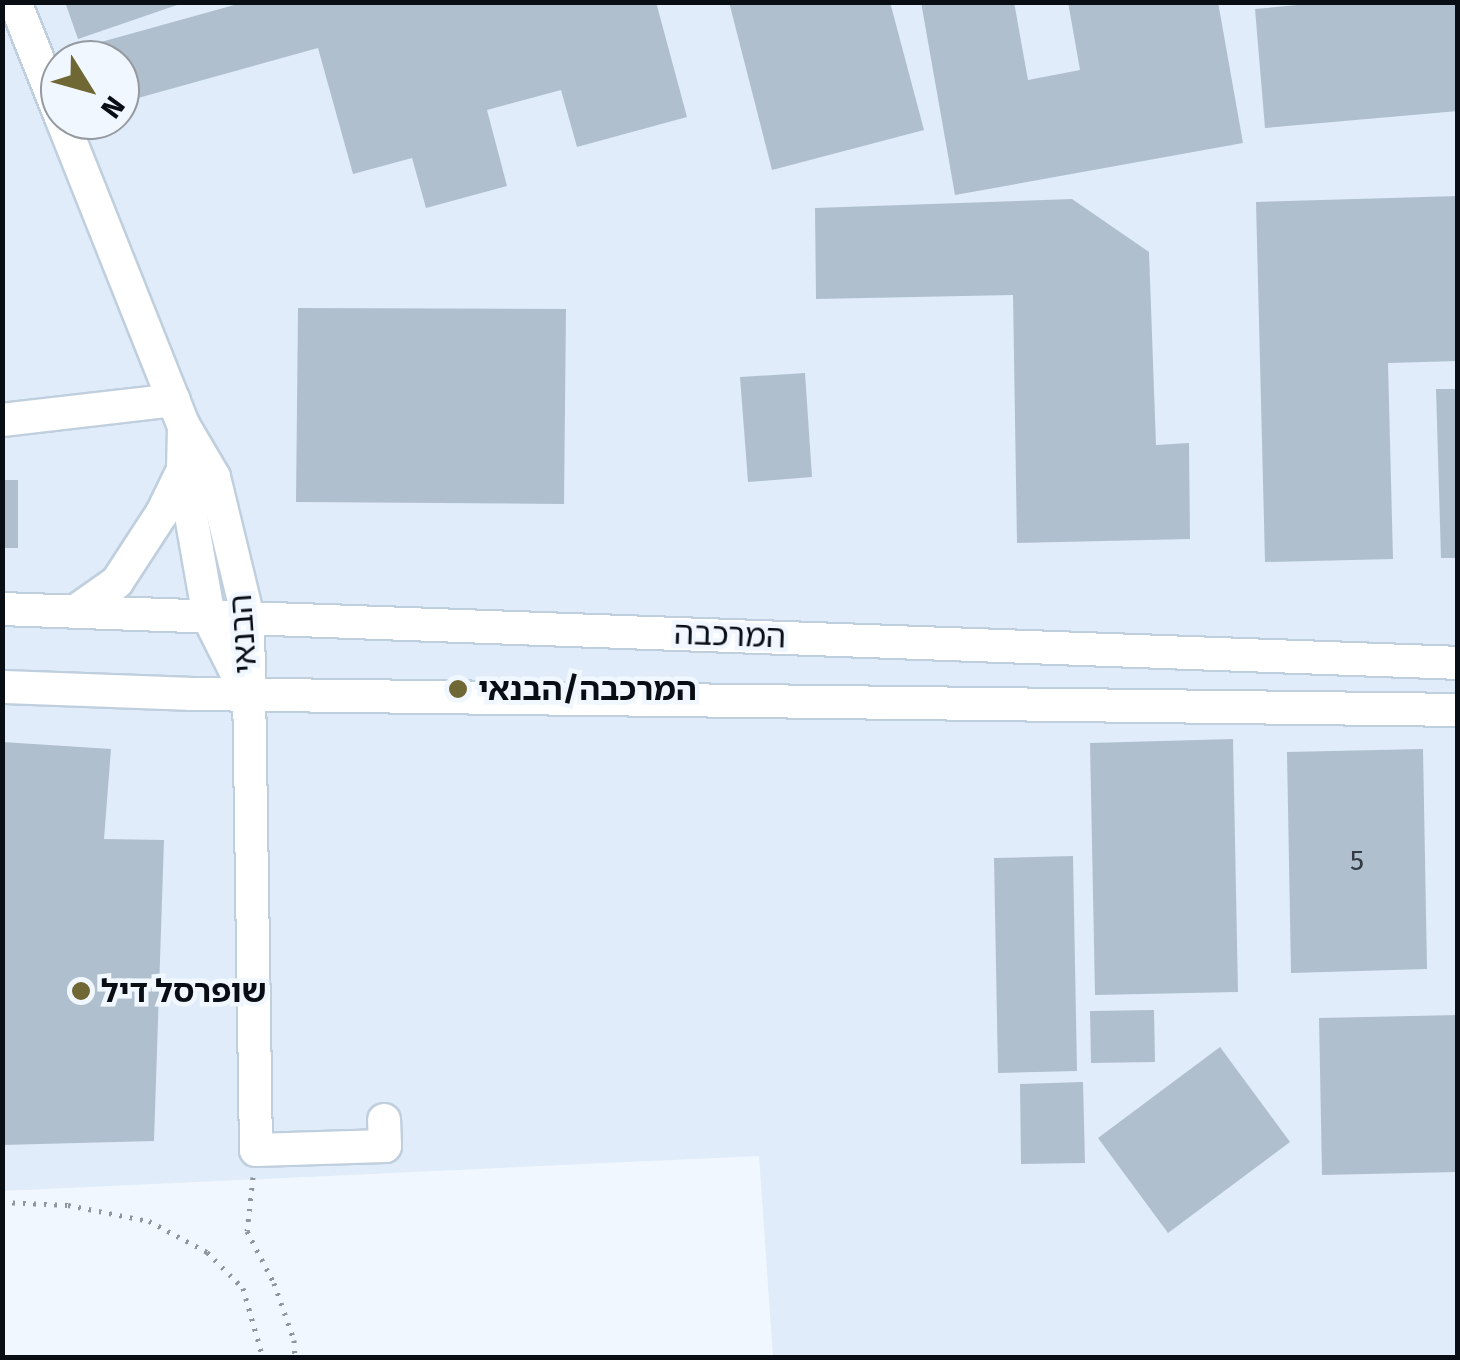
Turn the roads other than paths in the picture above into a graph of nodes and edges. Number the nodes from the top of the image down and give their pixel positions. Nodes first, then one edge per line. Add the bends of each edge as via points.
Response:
1 (15, 2) edge
2 (40, 65) edge
3 (70, 140) edge
4 (179, 413) junction
5 (2, 420) edge
6 (183, 470) junction
7 (237, 567) junction
8 (2, 610) edge
9 (77, 610) junction
10 (209, 618) junction
11 (248, 618) junction
12 (295, 618) junction
13 (1458, 662) edge
14 (2, 687) edge
15 (191, 694) junction
16 (246, 694) junction
17 (292, 695) junction
18 (1458, 710) edge
19 (247, 741) junction
20 (384, 1120) dead end

1 - 2 street, הבנאי
3 - 4 street, הבנאי
4 - 5 street
4 - 6 street, הבנאי
4 - 7 street, הבנאי via 214,477
6 - 9 street via 118,582
6 - 10 street, הבנאי
7 - 11 street, הבנאי
7 - 12 street via 268,603
8 - 9 street, המרכבה
9 - 10 street, המרכבה
10 - 11 street, המרכבה
10 - 16 street, הבנאי
11 - 12 street, המרכבה
11 - 16 street, הבנאי
12 - 13 street, המרכבה
14 - 15 street, המרכבה
15 - 16 street, המרכבה
15 - 19 street
16 - 17 street, המרכבה
16 - 19 street
17 - 18 street, המרכבה
17 - 19 street
19 - 20 street via 256,1150 385,1146

